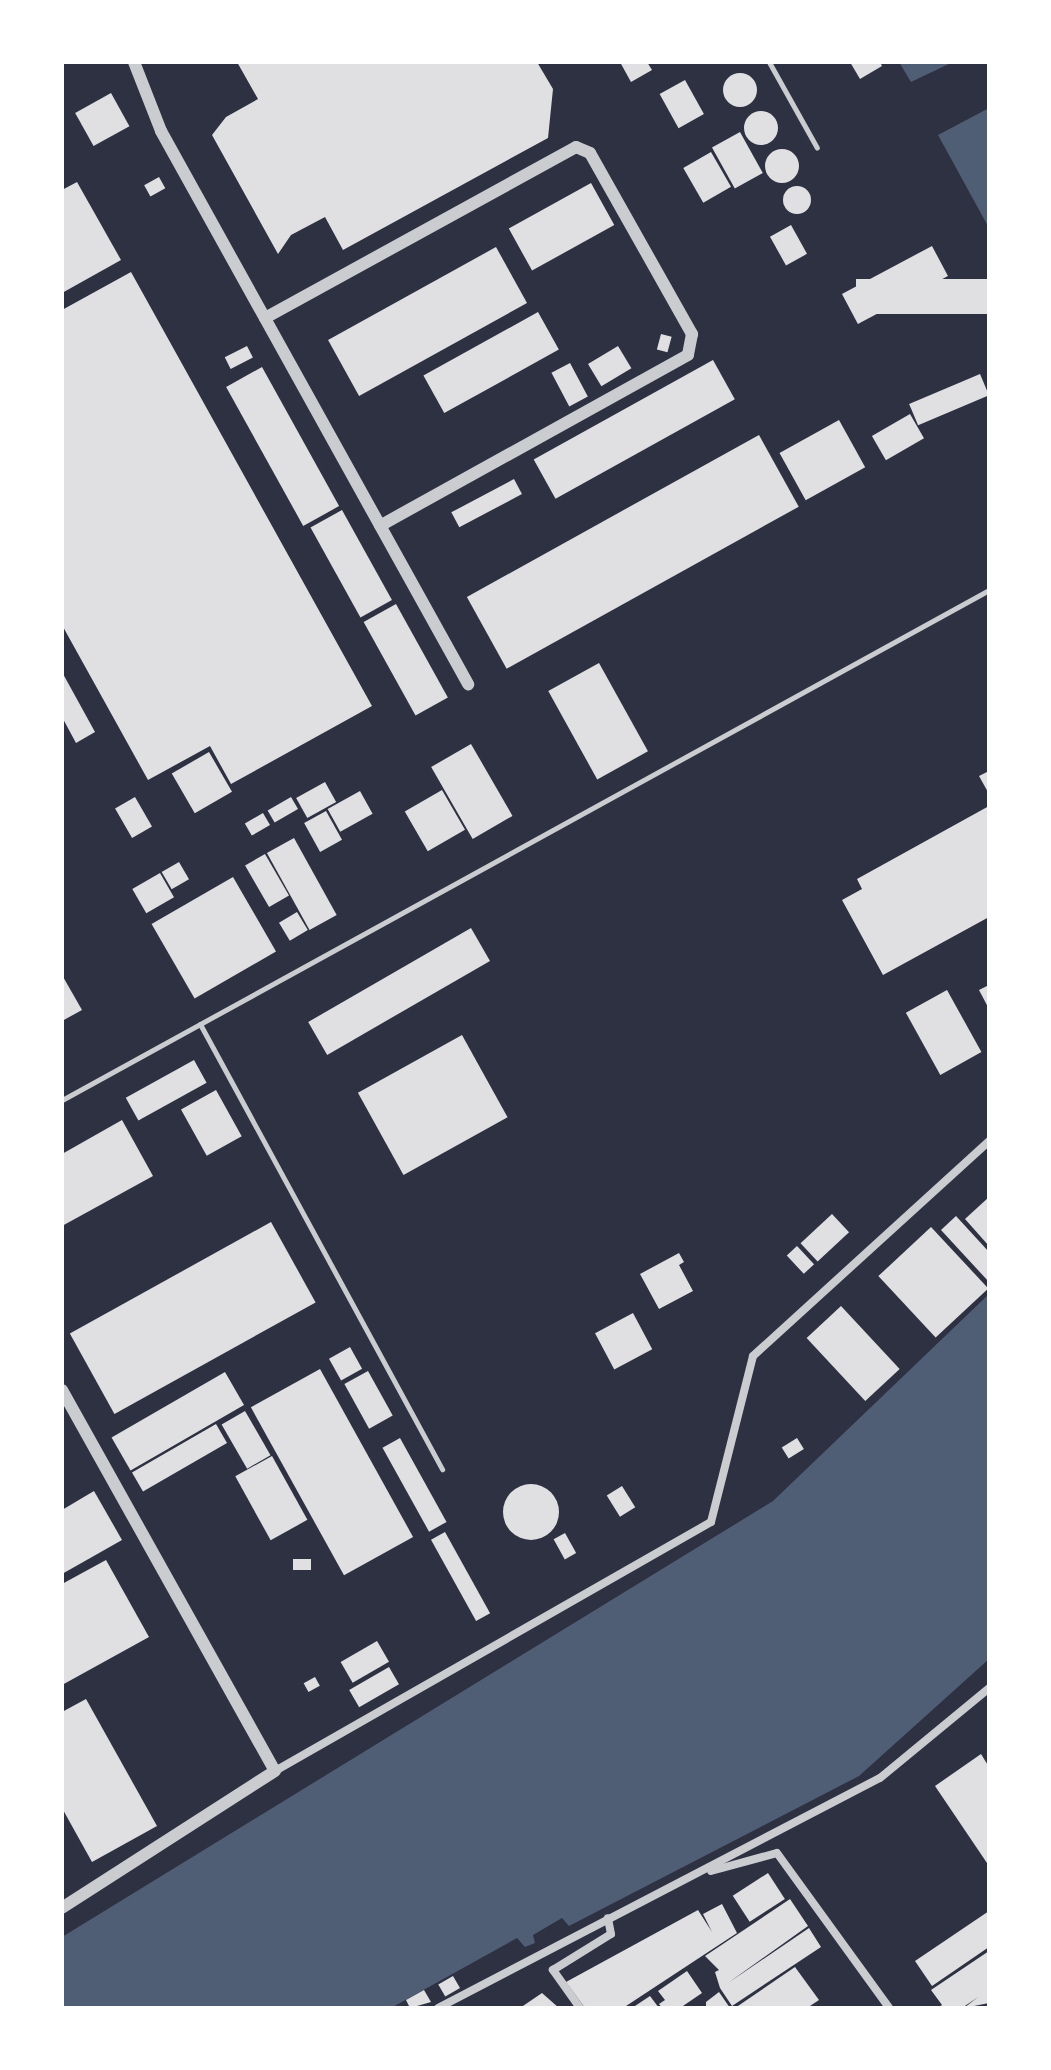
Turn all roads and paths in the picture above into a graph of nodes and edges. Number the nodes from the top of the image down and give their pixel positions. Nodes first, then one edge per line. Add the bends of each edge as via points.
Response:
1 (134, 62) edge
2 (769, 62) edge
3 (817, 148) dead end
4 (265, 318) junction
5 (380, 526) junction
6 (989, 590) edge
7 (468, 684) dead end
8 (200, 1024) junction
9 (62, 1100) edge
10 (989, 1141) edge
11 (62, 1390) edge
12 (442, 1469) dead end
13 (986, 1691) edge
14 (989, 1703) edge
15 (275, 1771) junction
16 (694, 1875) junction
17 (62, 1908) edge
18 (608, 1918) junction
19 (438, 2008) edge
20 (580, 2008) edge
21 (889, 2008) edge

1 - 4 street via 161,131
2 - 3 lane
4 - 5 street
4 - 5 street via 576,147 590,153 692,334 688,355
5 - 7 street
6 - 8 lane
8 - 9 lane
8 - 12 lane
10 - 15 street via 753,1356 711,1522
11 - 15 street
13 - 14 street
13 - 16 street via 880,1778
15 - 17 street
16 - 18 street
16 - 21 street via 777,1853
18 - 19 street
18 - 20 street via 611,1934 553,1970

